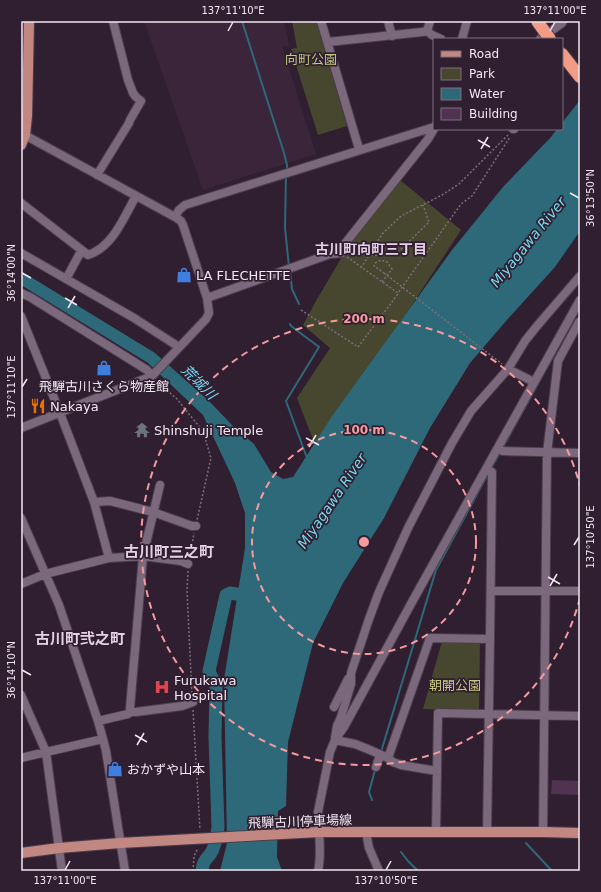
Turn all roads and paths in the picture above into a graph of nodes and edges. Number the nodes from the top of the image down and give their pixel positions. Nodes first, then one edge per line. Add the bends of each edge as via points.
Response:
1 (29, 21) edge
2 (113, 21) edge
3 (321, 21) edge
4 (388, 21) edge
5 (430, 21) edge
6 (467, 21) edge
7 (538, 21) edge
8 (563, 21) edge
9 (427, 31) junction
10 (392, 36) junction
11 (439, 38) edge
12 (462, 38) edge
13 (541, 38) edge
14 (549, 38) edge
15 (328, 42) junction
16 (563, 55) edge
17 (580, 77) edge
18 (433, 128) edge
19 (433, 130) edge
20 (512, 130) edge
21 (513, 130) edge
22 (22, 138) edge
23 (359, 149) junction
24 (97, 175) junction
25 (136, 196) junction
26 (21, 204) edge
27 (423, 205) junction
28 (175, 217) junction
29 (82, 251) junction
30 (21, 253) edge
31 (342, 254) junction
32 (370, 255) junction
33 (362, 268) junction
34 (580, 276) edge
35 (66, 279) junction
36 (382, 282) junction
37 (21, 292) edge
38 (398, 293) junction
39 (207, 298) junction
40 (580, 300) edge
41 (301, 310) dead end
42 (21, 316) edge
43 (576, 319) edge
44 (178, 348) junction
45 (505, 367) junction
46 (152, 376) junction
47 (534, 382) junction
48 (60, 412) junction
49 (21, 428) edge
50 (500, 450) junction
51 (547, 453) junction
52 (580, 453) edge
53 (489, 470) junction
54 (160, 485) dead end
55 (94, 502) junction
56 (153, 512) junction
57 (21, 518) edge
58 (196, 526) junction
59 (143, 556) junction
60 (109, 558) junction
61 (188, 564) junction
62 (45, 574) junction
63 (21, 584) edge
64 (491, 591) junction
65 (546, 591) junction
66 (580, 591) edge
67 (490, 639) junction
68 (351, 673) junction
69 (21, 694) edge
70 (193, 702) junction
71 (334, 707) dead end
72 (131, 712) junction
73 (489, 715) junction
74 (545, 716) junction
75 (580, 716) edge
76 (98, 721) junction
77 (103, 739) junction
78 (335, 740) junction
79 (46, 752) junction
80 (380, 755) junction
81 (21, 758) edge
82 (388, 758) junction
83 (376, 767) dead end
84 (437, 771) junction
85 (316, 832) junction
86 (366, 832) junction
87 (436, 832) junction
88 (543, 832) junction
89 (487, 833) junction
90 (580, 833) edge
91 (202, 838) junction
92 (120, 843) junction
93 (59, 848) junction
94 (21, 854) edge
95 (62, 871) edge
96 (125, 871) edge
97 (193, 871) edge
98 (318, 871) edge
99 (379, 871) edge

1 - 22 main road via 27,116
2 - 24 street via 128,80 133,93 141,101
3 - 15 street
4 - 10 street
5 - 9 street
6 - 12 street
7 - 14 highway, bridge
8 - 13 street
9 - 10 street
9 - 11 street
10 - 15 street
15 - 23 street
16 - 17 highway
18 - 23 street
19 - 31 street via 428,140 347,241 342,248
20 - 27 path via 459,184
21 - 38 path via 472,196 462,204
22 - 24 street
23 - 28 street via 185,205
24 - 25 street
25 - 28 street
25 - 29 street via 109,241 94,253 88,255
26 - 29 street
27 - 32 path via 401,216 382,234
27 - 32 path via 429,222 395,255
28 - 39 street via 183,225
29 - 35 street
30 - 35 street
31 - 33 path
31 - 39 street via 330,254
32 - 33 path
33 - 36 path
34 - 45 street
35 - 44 street via 134,318
36 - 38 path
36 - 45 path, bridge via 392,269 387,262 381,260 374,266 384,273
37 - 46 street via 147,370
38 - 41 path via 358,347
39 - 44 street via 209,313 206,319
40 - 43 street
42 - 48 street
43 - 47 street
43 - 51 street via 558,361
44 - 46 street
45 - 47 street
45 - 68 street via 467,417 419,507 379,592
46 - 48 street
46 - 58 path via 178,400 203,432 211,458
47 - 50 street
48 - 49 street
48 - 55 street
50 - 51 street
50 - 53 street
51 - 52 street
51 - 65 street
53 - 64 street
53 - 78 street
54 - 56 street
55 - 56 street via 110,501
55 - 60 street
56 - 58 street
56 - 59 street
57 - 62 street
58 - 61 path
59 - 60 street
59 - 61 street via 181,560
59 - 72 street
60 - 62 street
61 - 70 path
62 - 63 street
62 - 76 street via 59,605
64 - 65 street
64 - 67 street
65 - 66 street
65 - 74 street
67 - 73 street
67 - 82 street via 430,638
68 - 71 street
68 - 78 street via 351,684
69 - 79 street
70 - 72 street via 182,706
70 - 91 path
72 - 76 street
73 - 74 street
73 - 84 street via 438,714
73 - 89 street
74 - 75 street
74 - 88 street
76 - 77 street
77 - 79 street
77 - 92 street
78 - 80 street via 355,744
78 - 85 street via 330,752
79 - 81 street
79 - 93 street
80 - 82 street
80 - 83 street
82 - 84 street via 400,765
84 - 87 street
85 - 86 main road, 飛騨古川停車場線
85 - 91 main road, 飛騨古川停車場線
85 - 98 street via 320,864
86 - 87 main road, 飛騨古川停車場線
86 - 99 street via 369,848
87 - 89 main road, 飛騨古川停車場線
88 - 89 main road, 飛騨古川停車場線
88 - 90 main road, 飛騨古川停車場線
91 - 92 main road, 飛騨古川停車場線
91 - 97 path via 194,856
92 - 93 main road, 飛騨古川停車場線
92 - 96 street
93 - 94 main road, 飛騨古川停車場線
93 - 95 street

